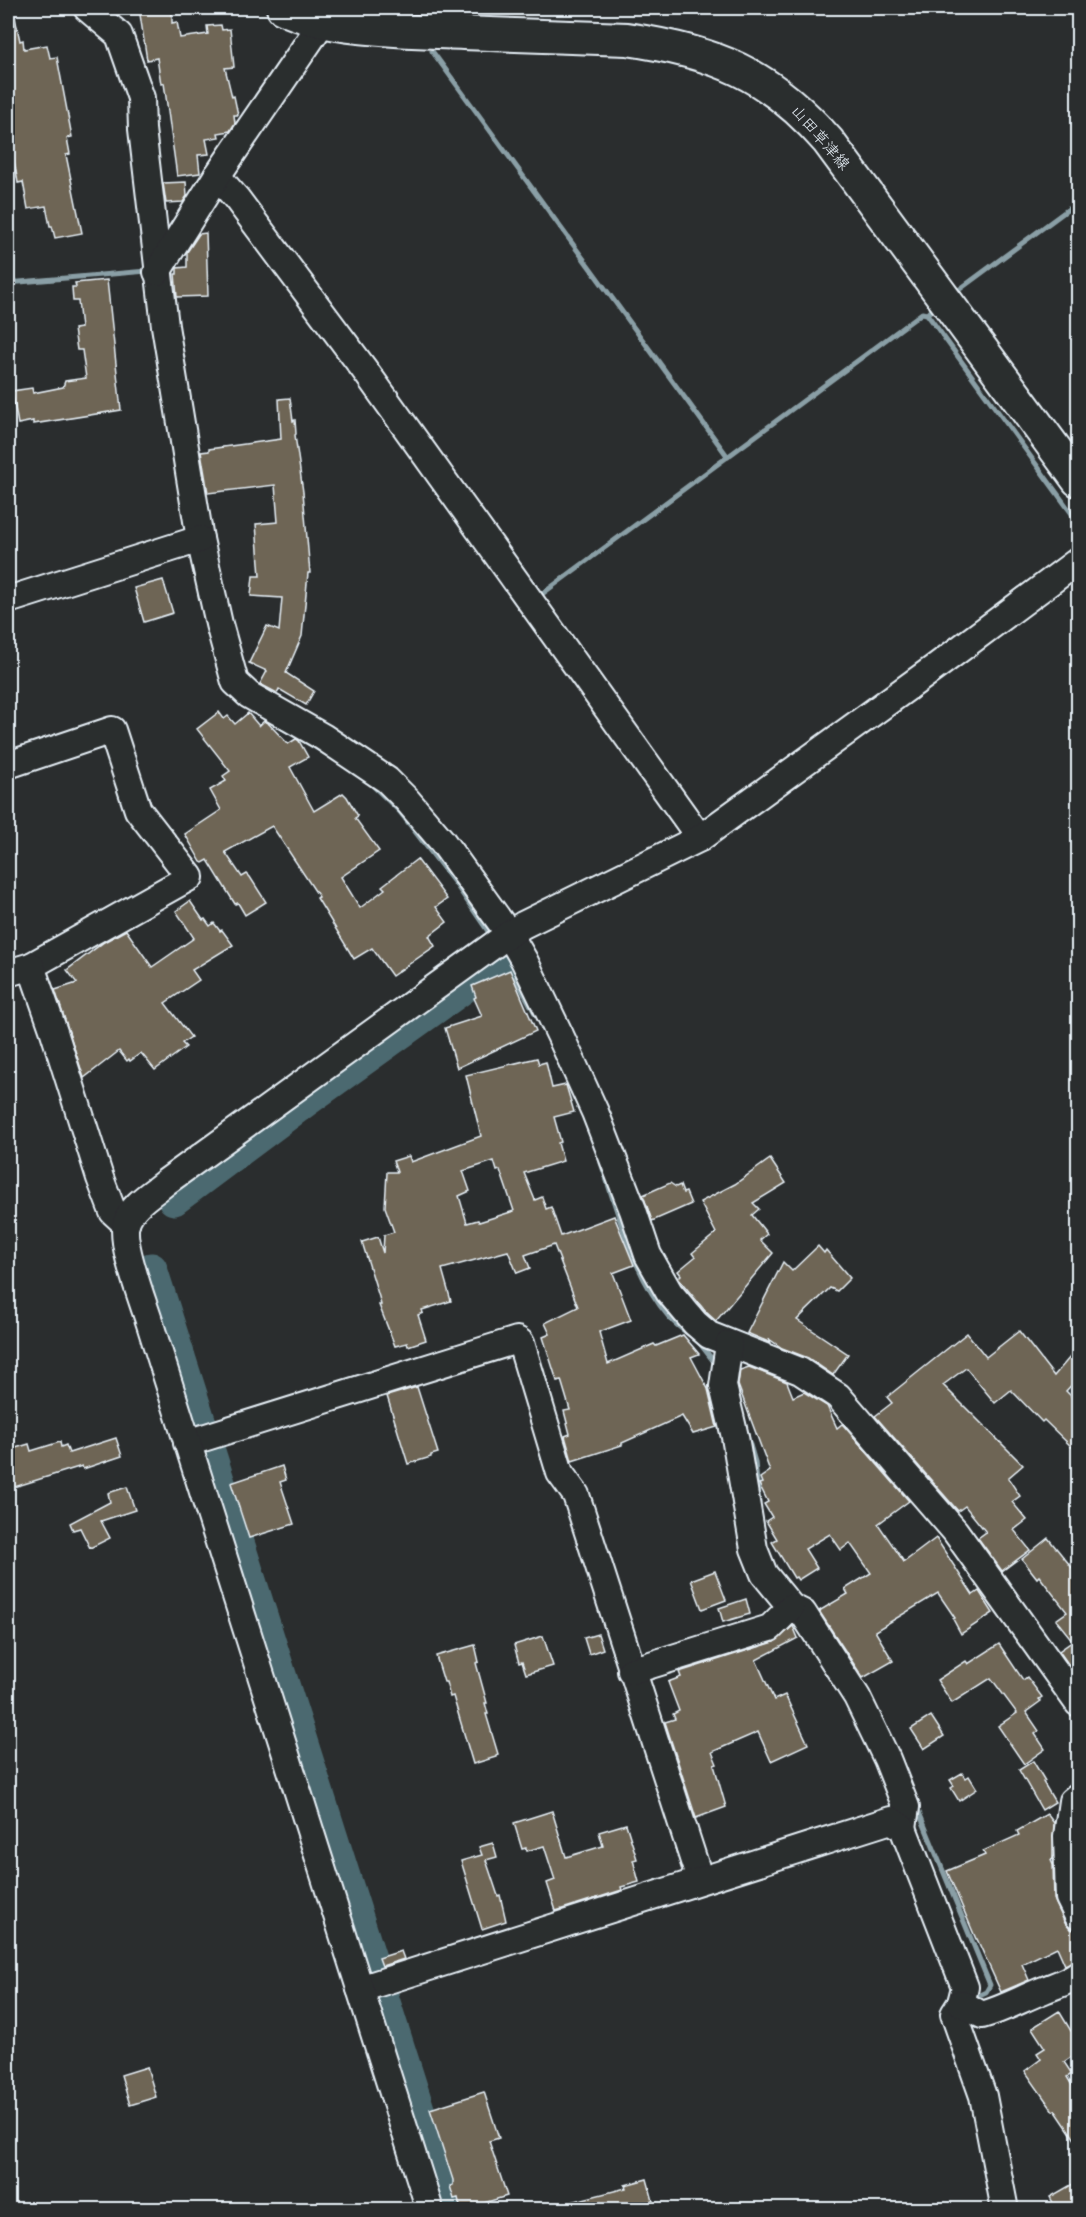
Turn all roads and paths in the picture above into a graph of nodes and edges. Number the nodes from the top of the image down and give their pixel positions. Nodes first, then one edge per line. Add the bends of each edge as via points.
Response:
1 (87, 8) edge
2 (283, 8) edge
3 (327, 14) edge
4 (217, 176) junction
5 (158, 272) junction
6 (1078, 480) edge
7 (200, 539) junction
8 (1078, 561) edge
9 (8, 600) edge
10 (8, 765) edge
11 (700, 838) junction
12 (509, 934) junction
13 (19, 970) edge
14 (126, 1224) junction
15 (729, 1344) junction
16 (187, 1443) junction
17 (791, 1607) junction
18 (632, 1671) junction
19 (1078, 1703) edge
20 (1078, 1796) edge
21 (903, 1828) junction
22 (700, 1880) junction
23 (1078, 1916) edge
24 (1078, 1974) edge
25 (372, 1985) junction
26 (961, 2003) junction
27 (430, 2210) edge
28 (1005, 2210) edge

1 - 5 street via 119,35 141,98
2 - 3 main road, 山田草津線 via 296,14
3 - 4 street
3 - 6 main road, 山田草津線 via 378,28 663,44 716,58 761,81 808,118 828,141
4 - 5 street
4 - 11 street via 364,369
5 - 7 street
7 - 9 street
7 - 12 street via 235,682 249,695 323,737 387,780 442,841
8 - 11 street
10 - 13 street via 112,730 138,810 190,877
11 - 12 street
12 - 14 street via 166,1182 140,1203
12 - 15 street via 595,1112 648,1255 669,1292 695,1323
13 - 14 street via 54,1032 112,1212
14 - 16 street via 126,1246
15 - 17 street via 723,1386 754,1549 764,1574
15 - 19 street via 800,1371 838,1396 955,1531
16 - 18 street via 517,1340 560,1473 576,1495
16 - 25 street
17 - 18 street via 770,1628
17 - 21 street via 803,1613 857,1697 906,1807
18 - 22 street
20 - 23 street via 1072,1801 1067,1836 1069,1898
21 - 22 street via 891,1820
21 - 26 street via 965,1987
22 - 25 street
24 - 26 street via 999,2011 982,2015
25 - 27 street
26 - 28 street via 954,2014 983,2096

